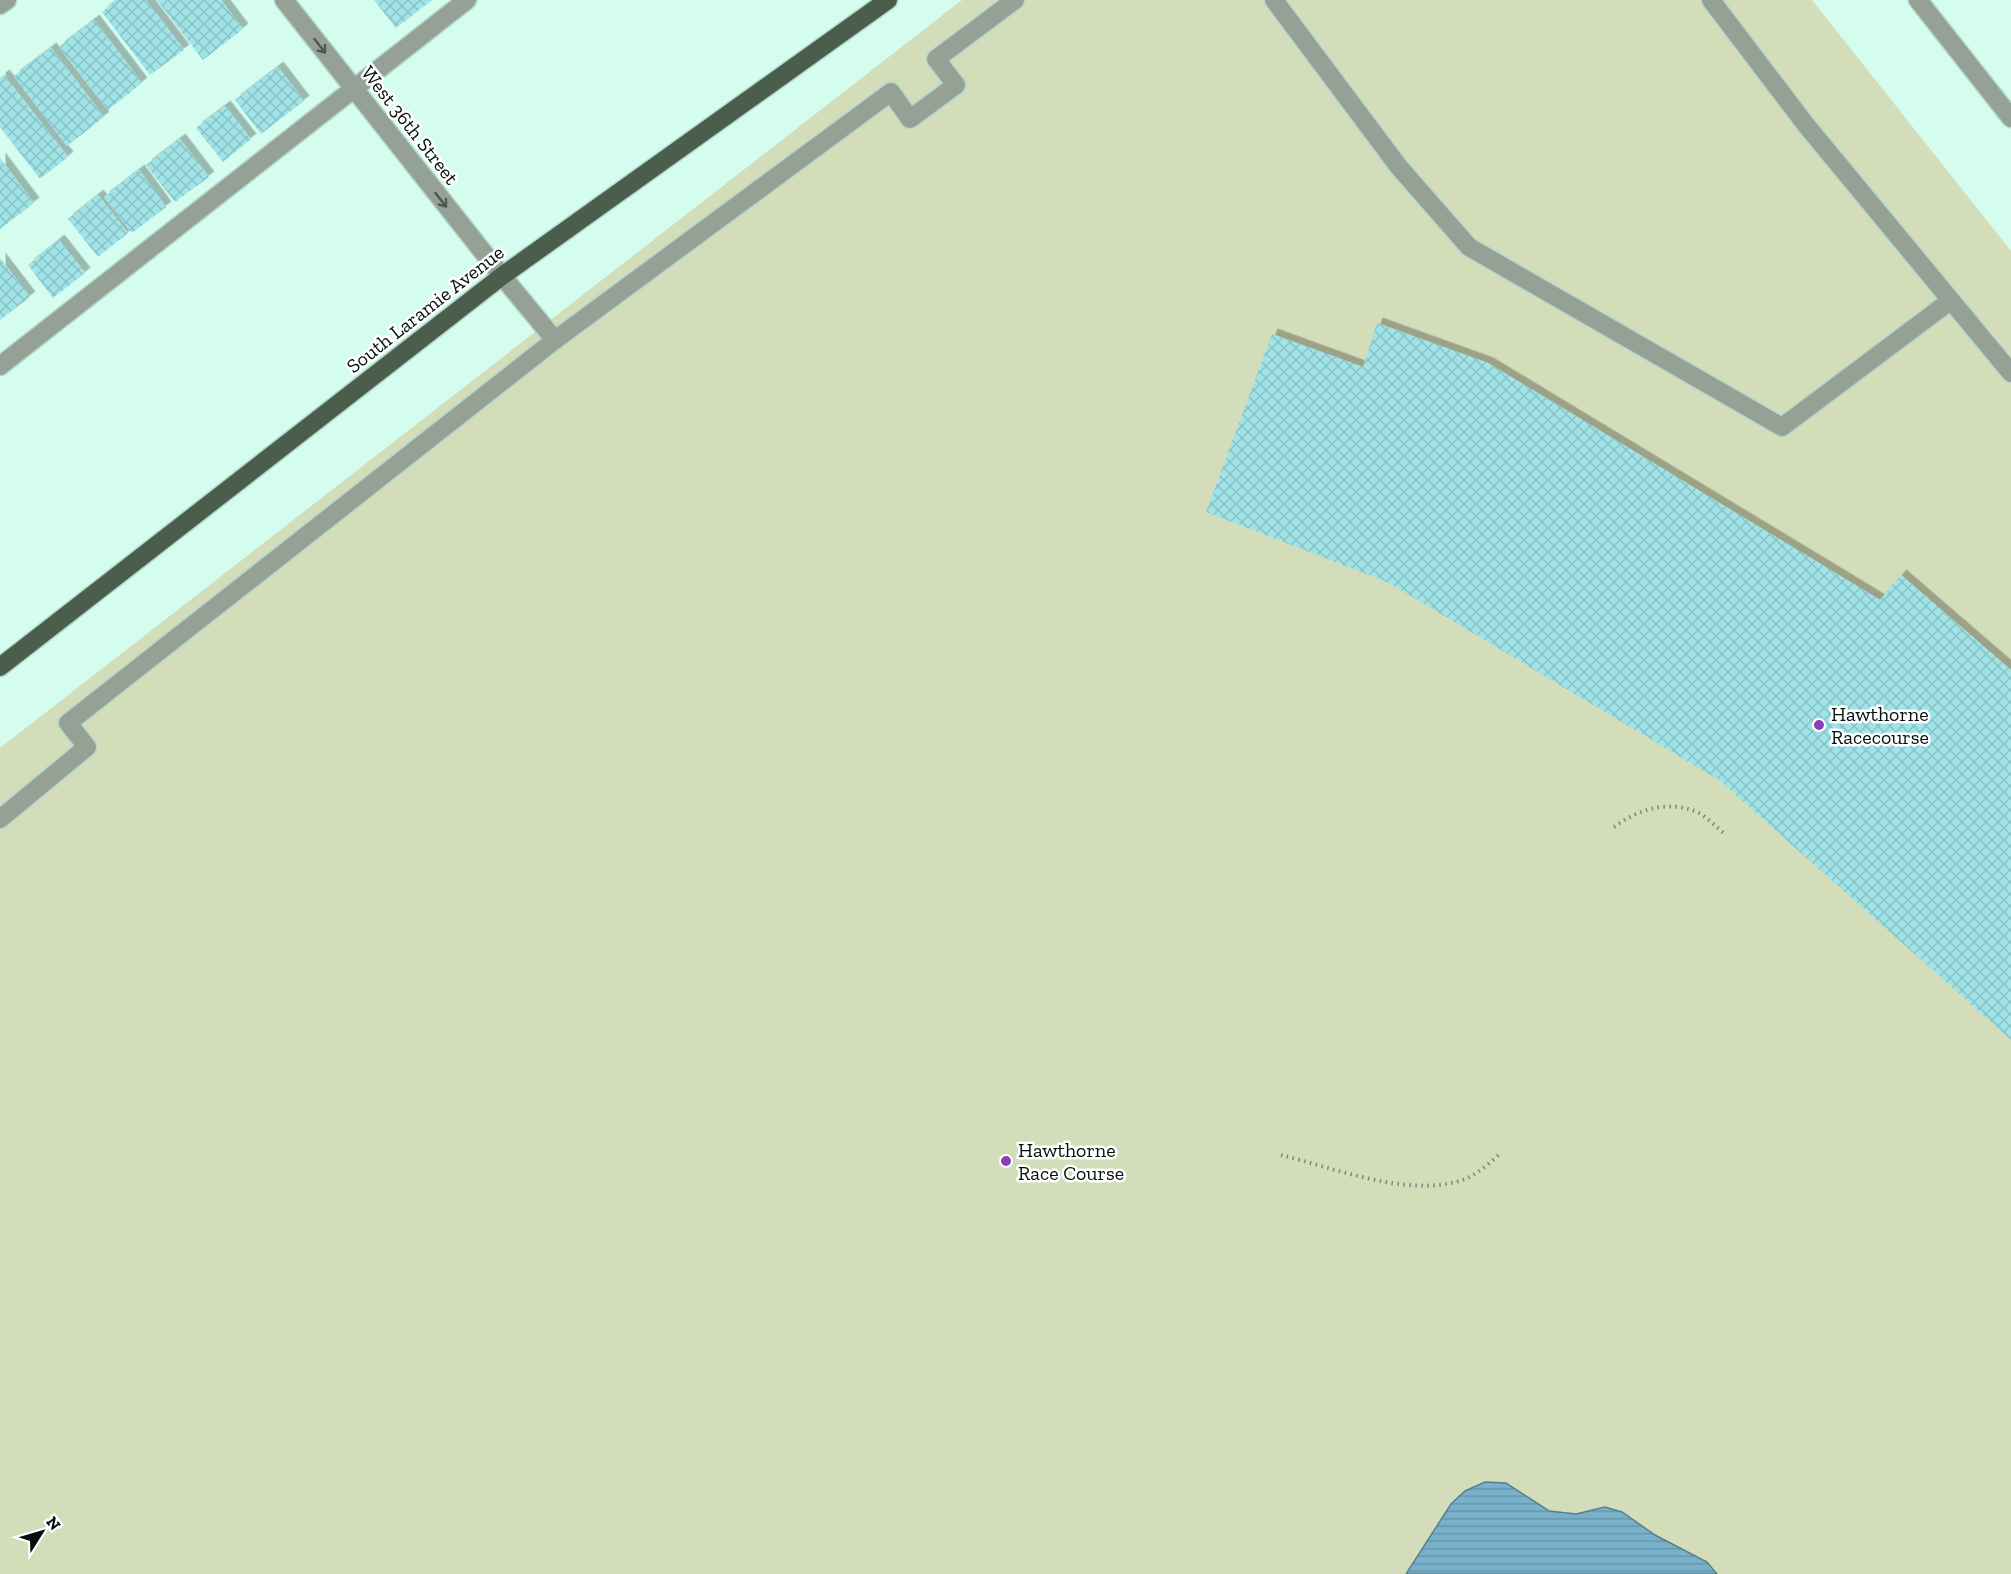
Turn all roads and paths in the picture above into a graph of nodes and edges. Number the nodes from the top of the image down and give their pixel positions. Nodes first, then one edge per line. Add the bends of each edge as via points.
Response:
1 (7, 0) edge
2 (284, 0) edge
3 (467, 0) edge
4 (888, 0) edge
5 (1015, 0) edge
6 (1274, 0) edge
7 (1711, 0) edge
8 (1918, 0) edge
9 (0, 5) edge
10 (354, 89) junction
11 (2011, 118) edge
12 (502, 276) junction
13 (1950, 301) junction
14 (555, 340) junction
15 (0, 366) edge
16 (2011, 373) edge
17 (0, 668) edge
18 (0, 819) edge
19 (1614, 827) dead end
20 (1725, 834) dead end
21 (1501, 1153) dead end
22 (1281, 1155) dead end

1 - 9 street
2 -> 10 street, West 36th Street
3 - 10 street
4 - 12 main road, South Laramie Avenue
5 - 14 street via 936,59 956,85 910,119 891,92
6 - 13 street via 1399,167 1469,247 1782,427
7 - 13 street
8 - 11 street
10 -> 12 street, West 36th Street
10 - 15 street
12 - 14 street, West 36th Street
12 - 17 main road, South Laramie Avenue
13 - 16 street
14 - 18 street via 68,723 87,747
19 - 20 path via 1633,814 1672,806 1699,813
21 - 22 path via 1483,1169 1460,1181 1424,1187

